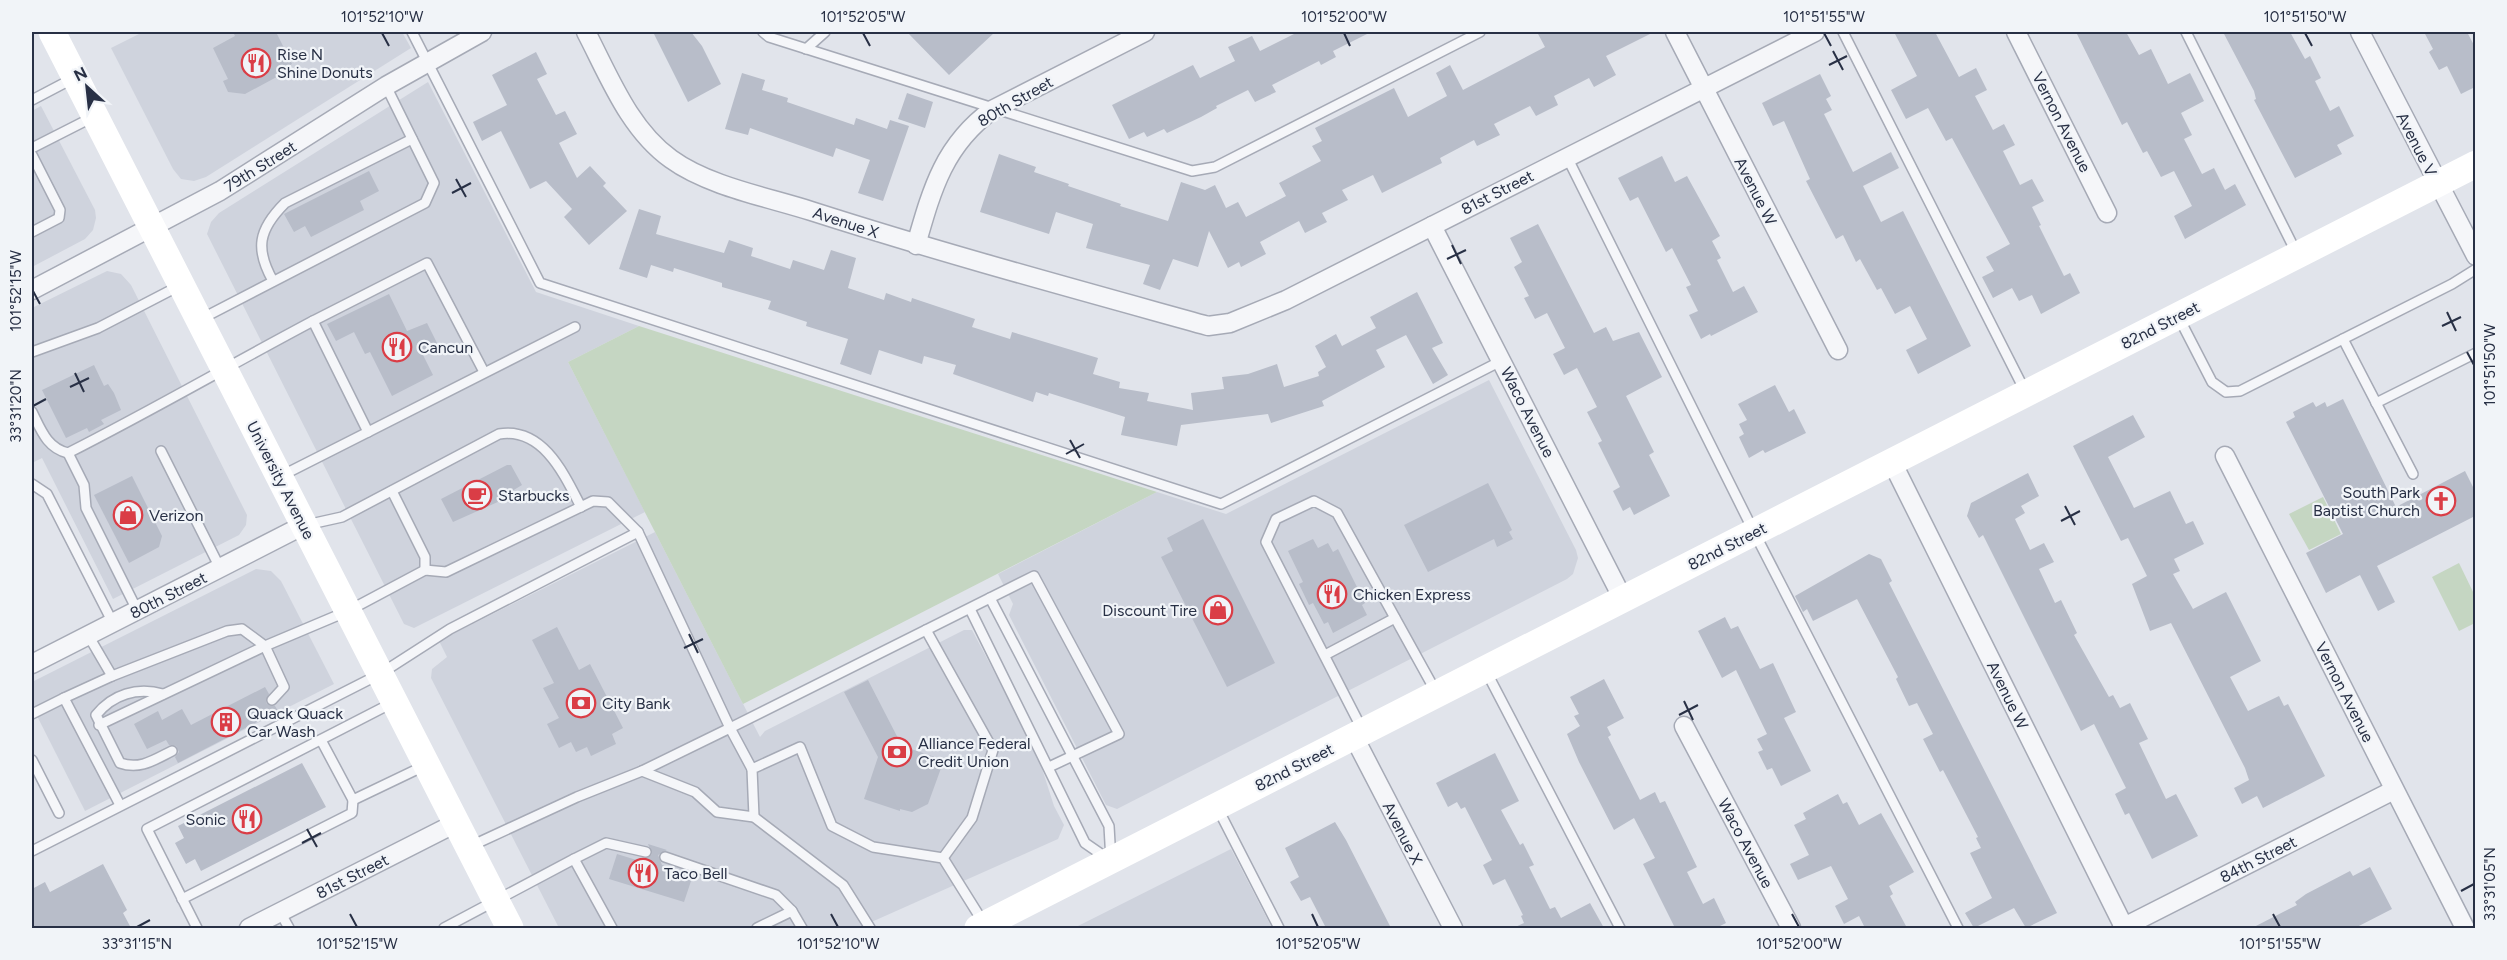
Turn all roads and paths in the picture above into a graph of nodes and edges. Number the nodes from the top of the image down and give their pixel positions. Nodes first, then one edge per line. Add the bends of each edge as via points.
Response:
1 (412, 32) edge
2 (482, 32) edge
3 (586, 32) edge
4 (763, 32) edge
5 (825, 32) edge
6 (1145, 32) edge
7 (1480, 32) edge
8 (1675, 32) edge
9 (1815, 32) edge
10 (1843, 32) edge
11 (2016, 32) edge
12 (2186, 32) edge
13 (2360, 32) edge
14 (58, 34) edge
15 (806, 49) junction
16 (427, 61) junction
17 (75, 77) junction
18 (386, 86) junction
19 (1704, 88) junction
20 (32, 100) edge
21 (992, 110) junction
22 (95, 116) junction
23 (412, 139) junction
24 (32, 148) edge
25 (32, 155) edge
26 (1567, 157) junction
27 (2475, 164) edge
28 (2436, 184) junction
29 (2107, 213) dead end
30 (1432, 226) junction
31 (153, 228) junction
32 (32, 232) edge
33 (916, 245) junction
34 (2297, 255) junction
35 (2475, 256) edge
36 (2475, 269) edge
37 (273, 281) junction
38 (182, 285) junction
39 (32, 290) edge
40 (1174, 316) joint
41 (2178, 316) junction
42 (199, 320) junction
43 (313, 321) junction
44 (574, 327) dead end
45 (2343, 339) junction
46 (1838, 350) dead end
47 (32, 352) edge
48 (2475, 353) edge
49 (1501, 361) junction
50 (224, 368) junction
51 (484, 372) junction
52 (2026, 393) junction
53 (2376, 403) junction
54 (32, 411) edge
55 (368, 432) junction
56 (161, 451) dead end
57 (68, 453) junction
58 (2225, 456) dead end
59 (1892, 462) junction
60 (2413, 474) dead end
61 (279, 477) junction
62 (32, 484) edge
63 (392, 491) junction
64 (581, 507) junction
65 (304, 525) junction
66 (638, 532) junction
67 (1754, 532) junction
68 (220, 568) junction
69 (425, 570) junction
70 (990, 598) junction
71 (1623, 599) junction
72 (970, 609) junction
73 (137, 610) junction
74 (348, 611) junction
75 (1395, 618) junction
76 (112, 623) junction
77 (926, 630) junction
78 (88, 635) junction
79 (265, 646) junction
80 (1325, 655) junction
81 (32, 664) edge
82 (1485, 670) junction
83 (380, 674) junction
84 (112, 676) junction
85 (163, 694) junction
86 (1437, 694) junction
87 (64, 698) junction
88 (272, 700) dead end
89 (394, 702) junction
90 (32, 714) edge
91 (99, 725) junction
92 (1684, 726) dead end
93 (730, 728) junction
94 (1359, 734) junction
95 (321, 740) junction
96 (172, 751) dead end
97 (1071, 756) junction
98 (32, 760) edge
99 (426, 765) junction
100 (1049, 767) junction
101 (753, 769) junction
102 (642, 771) junction
103 (2394, 790) junction
104 (353, 800) junction
105 (120, 805) junction
106 (1216, 807) junction
107 (59, 813) dead end
108 (754, 817) junction
109 (456, 823) junction
110 (468, 847) junction
111 (32, 851) edge
112 (646, 852) dead end
113 (665, 857) dead end
114 (943, 858) junction
115 (574, 859) junction
116 (1111, 861) junction
117 (182, 899) junction
118 (496, 902) junction
119 (792, 911) junction
120 (280, 912) junction
121 (982, 927) edge
122 (197, 928) edge
123 (249, 928) edge
124 (290, 928) edge
125 (444, 928) edge
126 (510, 928) edge
127 (612, 928) edge
128 (757, 928) edge
129 (802, 928) edge
130 (870, 928) edge
131 (1279, 928) edge
132 (1453, 928) edge
133 (1620, 928) edge
134 (1791, 928) edge
135 (1958, 928) edge
136 (2123, 928) edge
137 (2465, 928) edge

1 - 16 lane
2 - 16 street, 79th Street
3 - 33 street, Avenue X via 623,105 644,134 670,159 704,177
4 - 15 lane
5 - 15 lane
6 - 21 street, 80th Street
7 - 21 lane via 1215,167 1192,171
8 - 19 street, Avenue W
9 - 19 street, 81st Street
10 - 52 lane
11 - 29 street, Vernon Avenue
12 - 34 lane
13 - 28 street, Avenue V
14 - 17 main road, University Avenue
15 - 21 lane
16 - 18 street, 79th Street
16 - 49 lane via 540,283 1221,504
17 - 20 lane
17 - 22 main road, University Avenue
18 - 23 lane
18 - 31 street, 79th Street via 220,191
19 - 26 street, 81st Street
19 - 46 street, Avenue W
21 - 33 street, 80th Street via 972,125 946,158
22 - 24 lane
22 - 31 main road, University Avenue
23 - 37 lane via 285,203 274,214 265,228 261,248 263,263
23 - 37 lane via 434,183 425,203
25 - 32 lane via 60,210 58,219
26 - 30 street, 81st Street
26 - 67 lane
27 - 28 main road, 82nd Street
28 - 34 main road, 82nd Street
28 - 35 street, Avenue V
30 - 40 street, 81st Street via 1286,300 1230,323 1208,326
30 - 49 street, Waco Avenue
31 - 38 main road, University Avenue
31 - 39 street, 79th Street
33 - 40 street, Avenue X
34 - 41 main road, 82nd Street
36 - 45 lane
37 - 42 lane
38 - 42 main road, University Avenue
38 - 47 lane via 98,328
41 - 45 lane via 2212,381 2226,392 2240,391
41 - 52 main road, 82nd Street
42 - 50 main road, University Avenue
43 - 50 lane
43 - 51 lane via 427,262
43 - 55 lane
44 - 51 lane
45 - 53 lane
48 - 53 lane
49 - 71 street, Waco Avenue
50 - 57 lane via 171,401
50 - 61 main road, University Avenue
51 - 55 lane
52 - 59 main road, 82nd Street
53 - 60 lane
54 - 57 lane via 44,437 56,450
55 - 61 lane
56 - 68 lane
57 - 73 lane via 84,485 86,508
58 - 103 street, Vernon Avenue
59 - 67 main road, 82nd Street
59 - 136 street, Avenue W
61 - 65 main road, University Avenue
62 - 76 lane via 47,494
63 - 64 lane via 499,434 513,432 527,435 558,464
63 - 65 lane via 342,517
63 - 69 lane via 425,557
64 - 66 lane via 593,501 608,502
64 - 69 lane via 446,572
65 - 68 street, 80th Street
65 - 74 main road, University Avenue
66 - 83 lane via 450,629
66 - 93 lane
67 - 71 main road, 82nd Street
67 - 135 lane
68 - 73 street, 80th Street
69 - 74 lane
70 - 72 lane
70 - 97 lane
70 - 97 lane via 1034,576 1119,734
71 - 82 main road, 82nd Street
72 - 77 lane
72 - 100 lane
73 - 76 street, 80th Street
74 - 79 lane
74 - 83 main road, University Avenue
75 - 80 lane
75 - 80 lane via 1337,513 1314,501 1276,519 1266,542
75 - 86 lane
76 - 78 street, 80th Street
77 - 93 lane
77 - 114 lane via 993,750 972,818
78 - 81 street, 80th Street
78 - 84 lane
79 - 84 lane via 242,630 227,631
79 - 85 lane
79 - 88 lane via 284,687
80 - 94 lane
82 - 86 main road, 82nd Street
82 - 133 lane
83 - 89 main road, University Avenue
83 - 105 lane
84 - 87 lane
85 - 91 lane
85 - 91 lane via 129,692 104,705 96,715
86 - 94 main road, 82nd Street
87 - 90 lane
87 - 105 lane
89 - 95 lane
89 - 99 main road, University Avenue
91 - 96 lane via 120,763 132,767 148,764
92 - 134 street, Waco Avenue
93 - 101 lane
93 - 102 lane
94 - 106 main road, 82nd Street
94 - 132 street, Avenue X
95 - 104 lane
95 - 117 lane via 147,829
97 - 100 lane
97 - 116 lane via 1109,826
98 - 107 lane
99 - 104 lane
99 - 109 main road, University Avenue
100 - 116 lane via 1085,843
101 - 108 lane
101 - 114 lane via 800,747 832,826 873,847
102 - 108 lane via 695,792 717,812
102 - 110 lane
103 - 136 street, 84th Street
103 - 137 street, Vernon Avenue
104 - 117 lane via 352,813
105 - 111 lane
106 - 116 main road, 82nd Street
106 - 131 lane
108 - 130 lane via 843,885
109 - 110 main road, University Avenue
109 - 120 street, 81st Street
110 - 118 main road, University Avenue
112 - 115 lane via 606,843
113 - 119 lane via 776,895
114 - 121 lane
115 - 118 lane
115 - 127 lane
116 - 121 main road, 82nd Street
117 - 122 lane
118 - 125 lane
118 - 126 main road, University Avenue
119 - 128 lane
119 - 129 lane
120 - 123 street, 81st Street
120 - 124 lane

